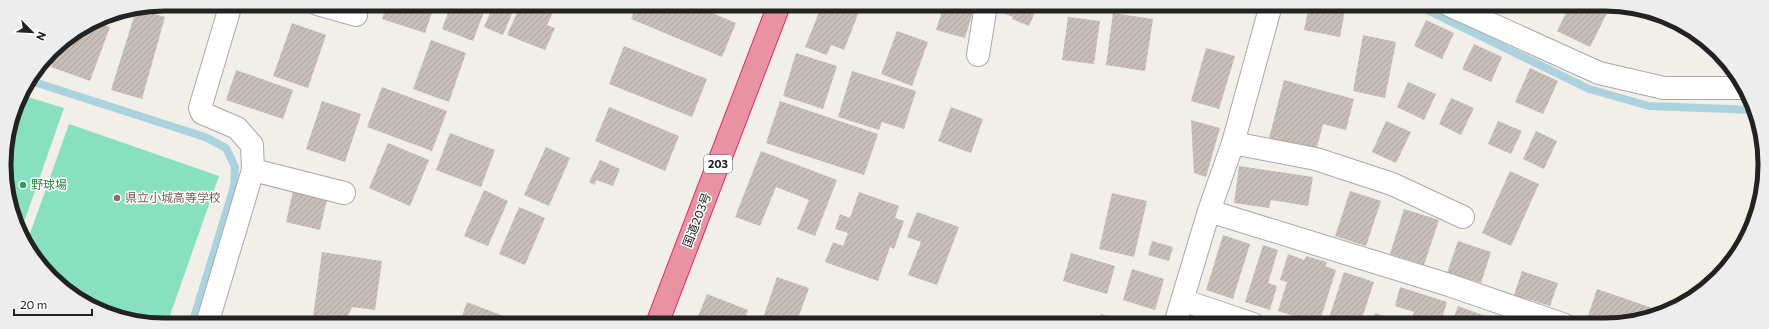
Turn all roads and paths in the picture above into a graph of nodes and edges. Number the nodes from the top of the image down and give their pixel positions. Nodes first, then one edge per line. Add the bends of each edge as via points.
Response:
1 (229, 11) edge
2 (340, 11) edge
3 (777, 11) edge
4 (985, 11) edge
5 (1269, 11) edge
6 (1462, 11) edge
7 (356, 16) dead end
8 (978, 55) dead end
9 (1737, 88) edge
10 (1233, 143) junction
11 (253, 170) junction
12 (344, 193) dead end
13 (1209, 211) junction
14 (1463, 217) dead end
15 (1182, 300) junction
16 (209, 318) edge
17 (659, 318) edge
18 (1176, 318) edge
19 (1235, 318) edge
20 (1545, 318) edge

1 - 11 street via 200,108 202,113 237,128 252,145
2 - 7 street
3 - 17 highway, 国道203号 / 203
4 - 8 street
5 - 10 street
6 - 9 street via 1599,73 1664,88
10 - 13 street
10 - 14 street via 1322,161 1392,184
11 - 12 street
11 - 16 street
13 - 15 street
13 - 20 street via 1449,285
15 - 18 street
15 - 19 street

